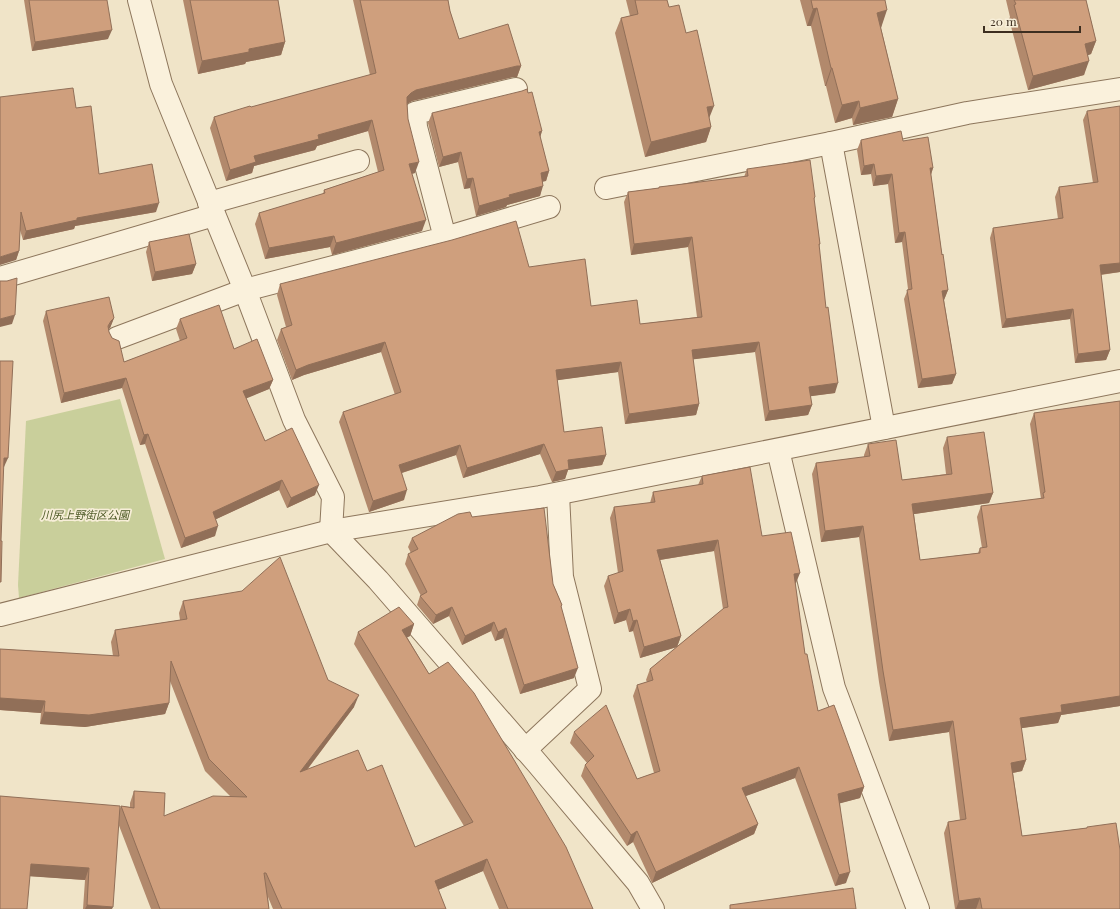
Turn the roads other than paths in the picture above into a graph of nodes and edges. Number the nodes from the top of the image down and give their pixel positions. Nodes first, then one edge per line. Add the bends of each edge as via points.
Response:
1 (139, 0) edge
2 (516, 89) dead end
3 (1120, 89) edge
4 (831, 143) junction
5 (358, 161) dead end
6 (606, 188) dead end
7 (549, 207) dead end
8 (211, 209) junction
9 (445, 238) junction
10 (0, 278) edge
11 (245, 290) junction
12 (117, 338) edge
13 (1120, 381) edge
14 (884, 428) junction
15 (778, 450) junction
16 (558, 494) junction
17 (331, 531) junction
18 (0, 615) edge
19 (525, 750) junction
20 (654, 909) edge
21 (918, 909) edge

1 - 8 street via 161,84
2 - 9 street via 415,113 416,127
3 - 4 street via 967,113
4 - 6 street
4 - 14 street
5 - 8 street
7 - 9 street
8 - 10 street
8 - 11 street
9 - 11 street
11 - 12 street
11 - 17 street via 294,420 333,497
13 - 14 street
14 - 15 street
15 - 16 street
15 - 21 street via 834,688
16 - 17 street
16 - 19 street via 562,578 590,690
17 - 18 street
17 - 19 street via 378,580
19 - 20 street via 638,883

